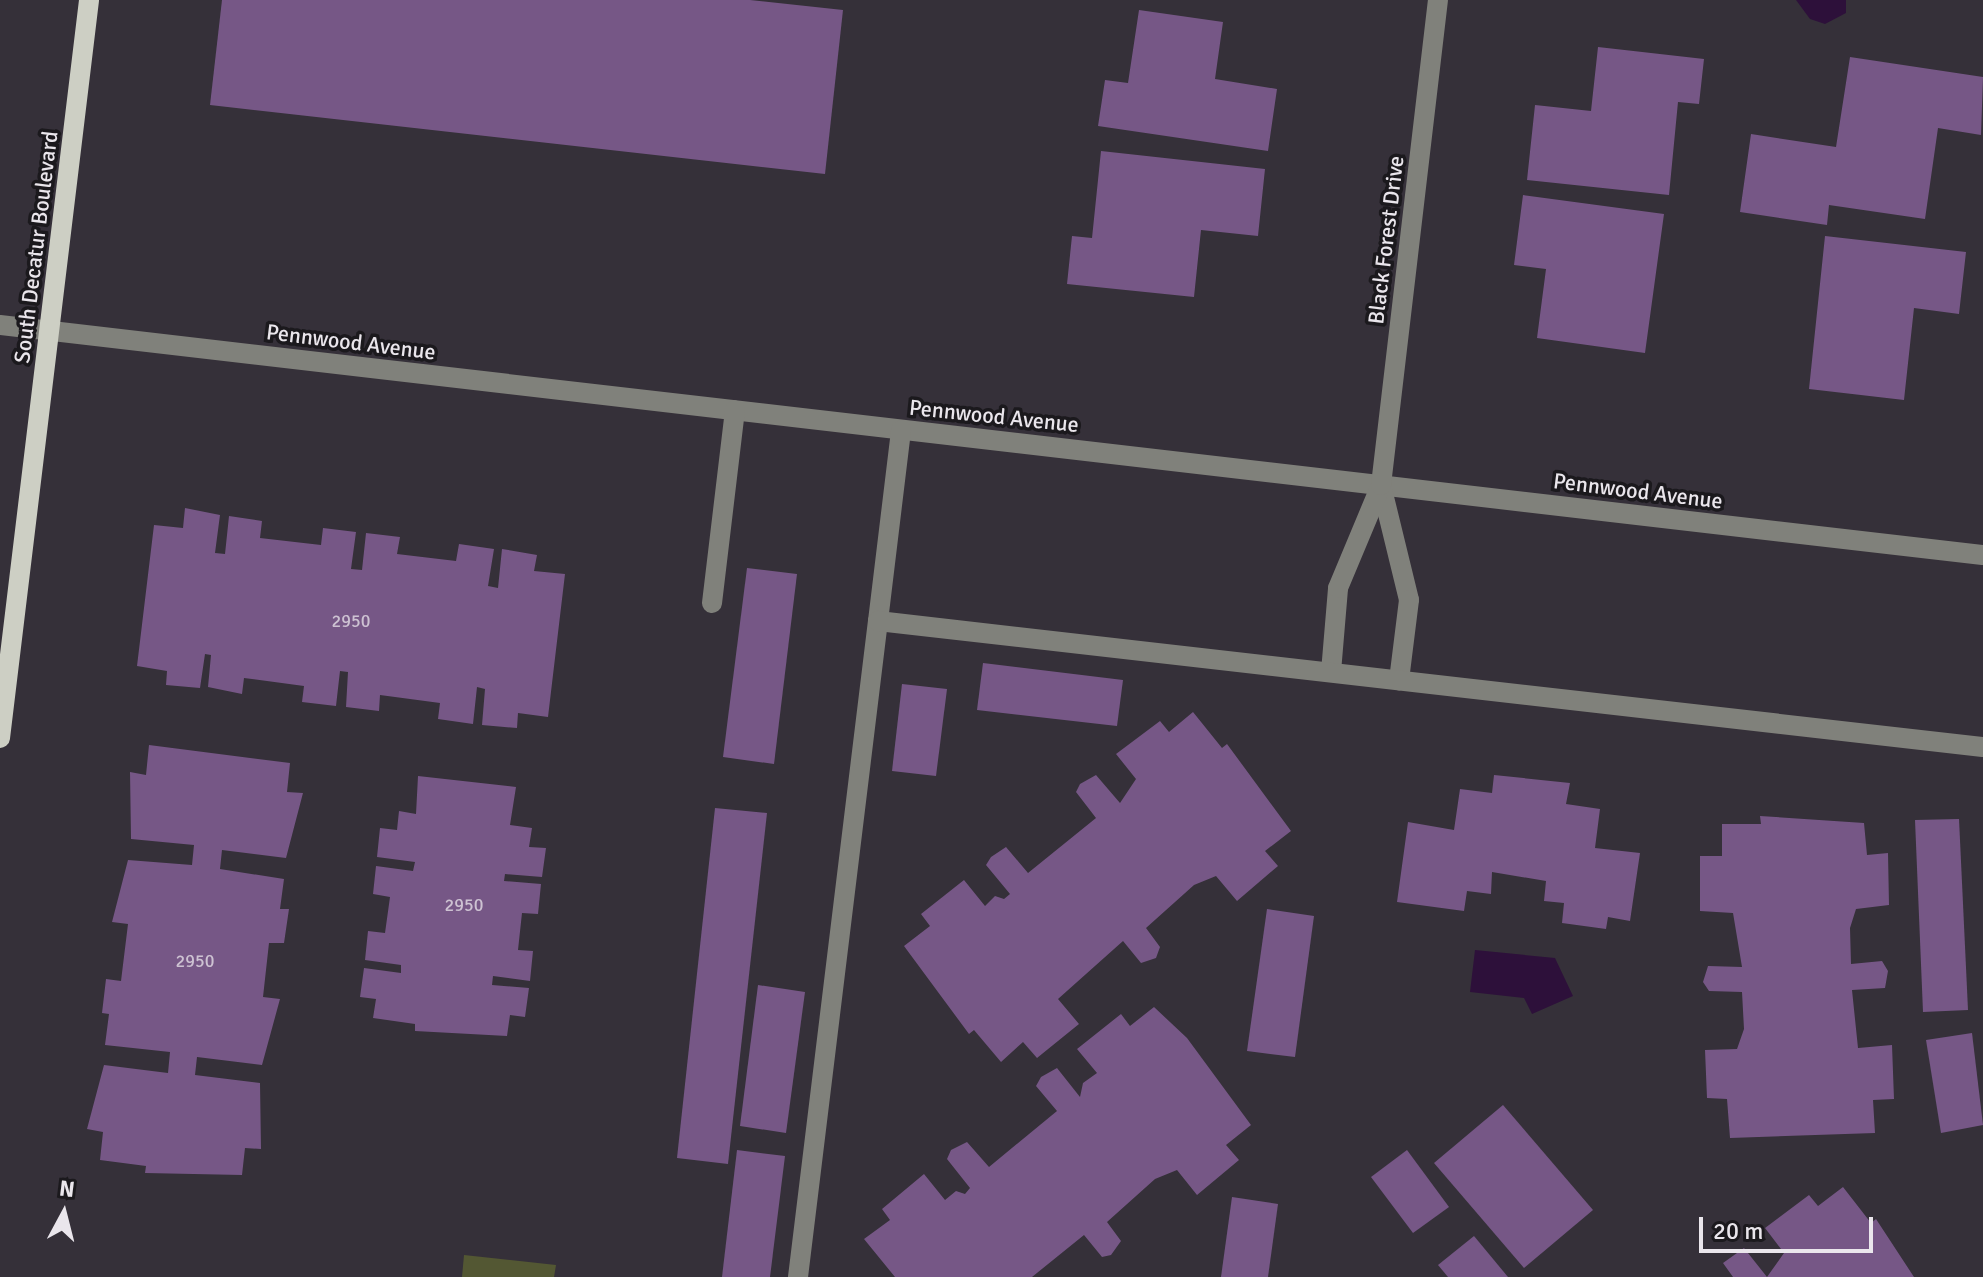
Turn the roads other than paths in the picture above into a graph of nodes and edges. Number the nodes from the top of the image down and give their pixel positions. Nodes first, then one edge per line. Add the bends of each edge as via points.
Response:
1 (89, 0) edge
2 (1438, 0) edge
3 (0, 325) edge
4 (51, 330) junction
5 (735, 410) junction
6 (901, 430) junction
7 (1381, 485) junction
8 (1983, 555) edge
9 (712, 603) dead end
10 (878, 621) junction
11 (1331, 672) junction
12 (1399, 680) junction
13 (0, 738) edge
14 (1983, 747) edge
15 (798, 1277) edge

1 - 4 main road, South Decatur Boulevard
2 - 7 street, Black Forest Drive
3 - 4 street, Pennwood Avenue
4 - 5 street, Pennwood Avenue
4 - 13 main road, South Decatur Boulevard
5 - 6 street, Pennwood Avenue
5 - 9 street
6 - 7 street, Pennwood Avenue
6 - 10 street
7 - 8 street, Pennwood Avenue
7 - 11 street via 1338,588
7 - 12 street via 1409,600
10 - 11 street
10 - 15 street
11 - 12 street
12 - 14 street

